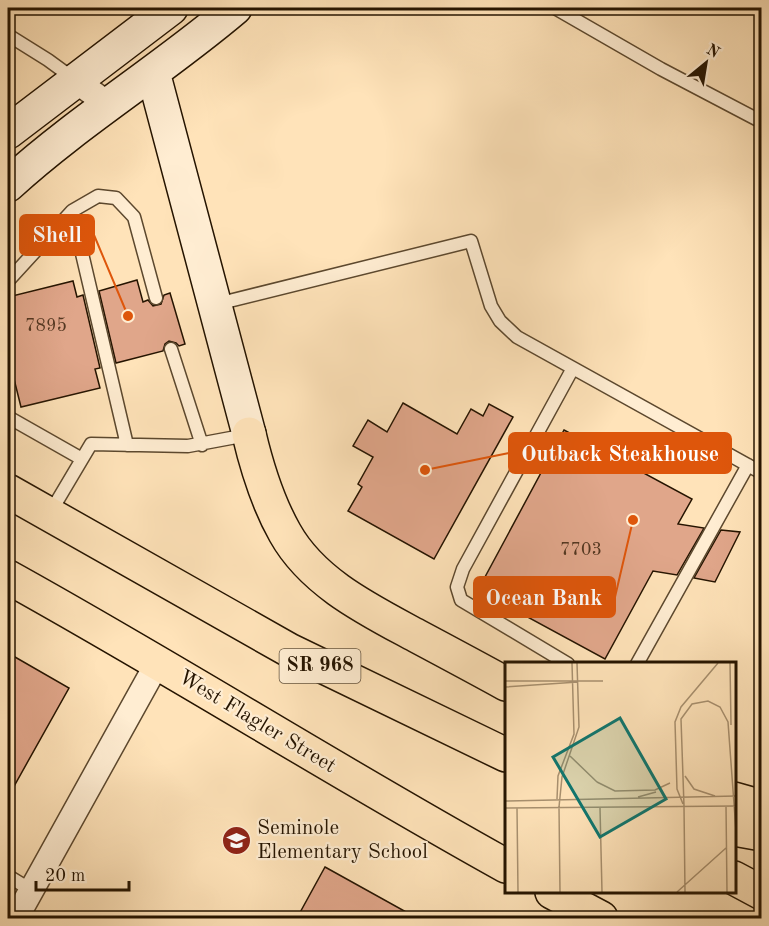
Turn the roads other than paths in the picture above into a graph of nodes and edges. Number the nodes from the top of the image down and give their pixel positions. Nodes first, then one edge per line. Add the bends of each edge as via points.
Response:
1 (171, 8) edge
2 (235, 8) edge
3 (555, 8) edge
4 (8, 35) edge
5 (153, 72) junction
6 (75, 80) junction
7 (109, 105) junction
8 (762, 122) edge
9 (8, 132) edge
10 (8, 185) edge
11 (72, 211) junction
12 (8, 281) edge
13 (156, 298) dead end
14 (216, 304) junction
15 (171, 348) dead end
16 (573, 368) junction
17 (8, 417) edge
18 (249, 434) junction
19 (127, 445) junction
20 (202, 445) junction
21 (82, 459) junction
22 (748, 465) junction
23 (762, 473) edge
24 (8, 491) edge
25 (49, 514) junction
26 (8, 577) edge
27 (158, 662) junction
28 (566, 662) edge
29 (638, 662) edge
30 (505, 683) edge
31 (505, 754) edge
32 (736, 799) edge
33 (762, 807) edge
34 (736, 829) edge
35 (762, 834) edge
36 (505, 865) edge
37 (8, 876) edge
38 (736, 879) edge
39 (31, 890) junction
40 (762, 892) edge
41 (556, 893) edge
42 (16, 918) edge
43 (601, 918) edge

1 - 6 street
2 - 5 street
3 - 8 lane
4 - 6 lane
5 - 7 street
5 - 14 street
6 - 7 street
6 - 9 street
7 - 10 street
11 - 12 lane
11 - 13 lane via 99,196 116,198 134,217
11 - 19 lane
14 - 16 lane via 471,241 490,306 500,321 517,336
14 - 18 street
15 - 20 lane
16 - 22 lane
16 - 28 lane via 463,569 457,587 460,600
17 - 21 lane
18 - 20 lane
18 - 30 main road via 263,483 286,535 324,579 384,619
19 - 20 lane
19 - 21 lane via 91,444
21 - 25 lane
22 - 23 lane
22 - 29 lane
24 - 25 main road, SR 968
25 - 31 main road, SR 968 via 289,650
26 - 27 main road, West Flagler Street
27 - 36 main road, West Flagler Street via 412,814
27 - 39 street
32 - 33 main road
34 - 35 main road
37 - 39 lane
38 - 40 main road
39 - 42 street
41 - 43 main road

